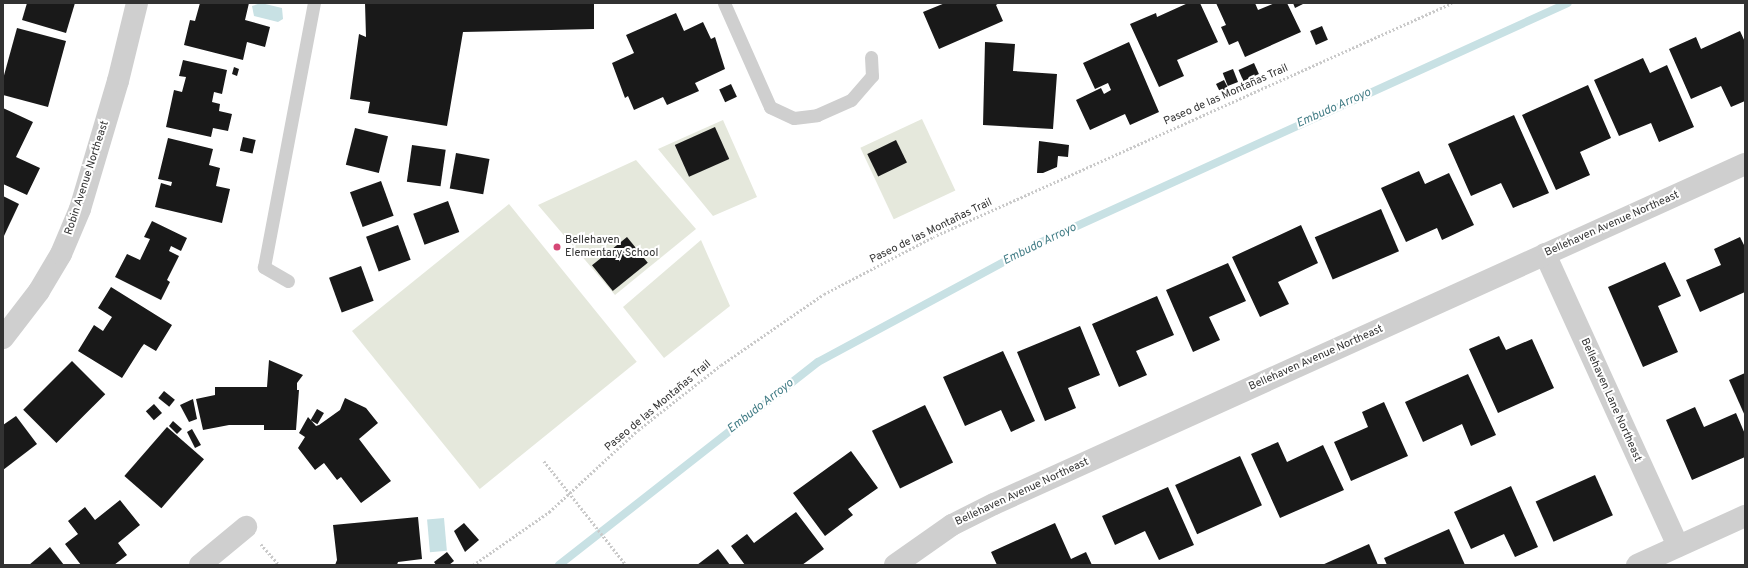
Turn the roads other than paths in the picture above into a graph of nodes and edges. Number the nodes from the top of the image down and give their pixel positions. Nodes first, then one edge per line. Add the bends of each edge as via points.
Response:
1 (137, 3) edge
2 (314, 3) edge
3 (724, 3) edge
4 (871, 57) dead end
5 (1745, 164) edge
6 (1545, 254) junction
7 (288, 281) dead end
8 (3, 338) edge
9 (1745, 516) edge
10 (246, 527) dead end
11 (1678, 546) junction
12 (907, 561) edge
13 (200, 565) edge
14 (1637, 565) edge

1 - 8 street, Robin Avenue Northeast via 118,81 80,209 62,254 47,279
2 - 7 lane via 264,267
3 - 4 lane via 770,108 794,118 817,115 851,100 872,76
5 - 6 street, Bellehaven Avenue Northeast
6 - 11 street, Bellehaven Lane Northeast
6 - 12 street, Bellehaven Avenue Northeast via 994,504 952,525
9 - 11 street
10 - 13 street
11 - 14 street

